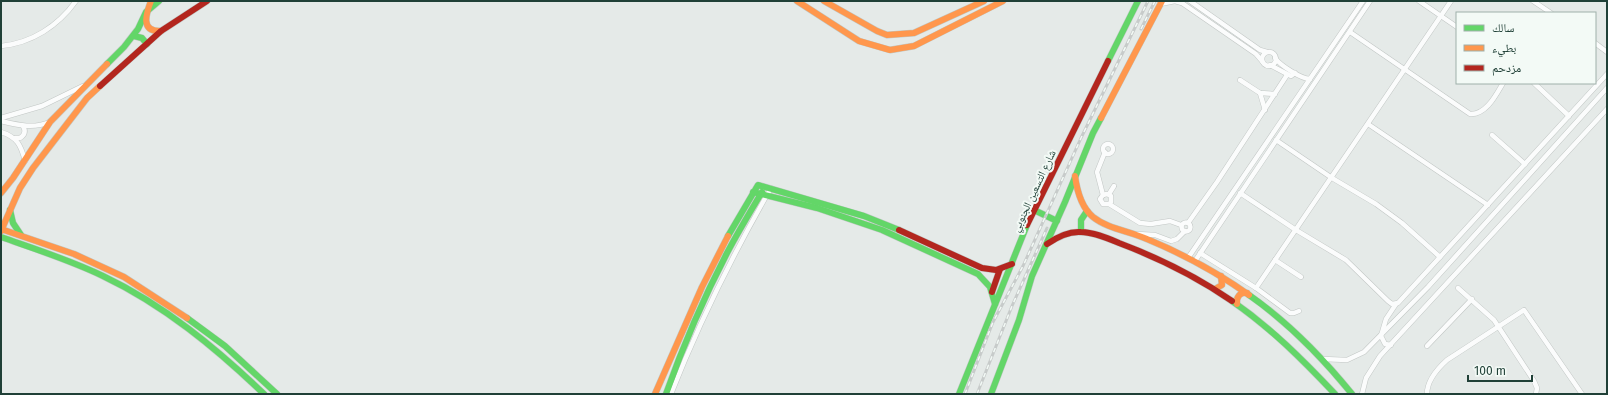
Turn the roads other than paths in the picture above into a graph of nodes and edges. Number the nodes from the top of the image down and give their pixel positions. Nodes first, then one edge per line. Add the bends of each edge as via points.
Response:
1 (76, 1) edge
2 (151, 1) edge
3 (160, 1) edge
4 (207, 1) edge
5 (797, 1) edge
6 (984, 1) edge
7 (1003, 1) edge
8 (1138, 1) edge
9 (1190, 1) edge
10 (1362, 1) edge
11 (1419, 1) edge
12 (1451, 1) edge
13 (1533, 1) edge
14 (827, 2) edge
15 (198, 3) edge
16 (1161, 3) edge
17 (1369, 3) edge
18 (146, 12) junction
19 (1550, 12) edge
20 (1441, 16) junction
21 (940, 21) junction
22 (1456, 26) edge
23 (945, 30) junction
24 (161, 31) junction
25 (1350, 32) junction
26 (134, 36) junction
27 (147, 44) junction
28 (1596, 45) edge
29 (1, 46) edge
30 (1267, 52) junction
31 (1607, 52) edge
32 (1275, 58) junction
33 (1262, 61) junction
34 (1270, 65) junction
35 (1405, 69) junction
36 (1295, 73) junction
37 (1607, 74) edge
38 (1287, 75) junction
39 (1310, 79) junction
40 (1240, 80) dead end
41 (86, 84) junction
42 (1502, 84) edge
43 (1535, 84) edge
44 (1607, 88) edge
45 (1260, 93) junction
46 (1275, 94) junction
47 (1290, 107) junction
48 (1607, 109) edge
49 (1265, 110) junction
50 (1296, 111) junction
51 (1286, 112) junction
52 (1292, 116) junction
53 (1569, 116) junction
54 (1, 119) edge
55 (50, 122) junction
56 (1368, 124) junction
57 (22, 126) junction
58 (1, 132) edge
59 (1492, 135) dead end
60 (15, 138) junction
61 (1276, 140) junction
62 (1105, 152) dead end
63 (24, 160) junction
64 (1525, 164) junction
65 (1075, 175) junction
66 (13, 178) junction
67 (1332, 178) junction
68 (1114, 186) dead end
69 (20, 188) junction
70 (768, 188) junction
71 (753, 192) junction
72 (1, 193) edge
73 (1240, 193) junction
74 (1109, 194) junction
75 (764, 195) junction
76 (1102, 195) junction
77 (1110, 204) junction
78 (1488, 205) junction
79 (10, 210) junction
80 (1034, 210) junction
81 (1088, 211) junction
82 (1057, 221) junction
83 (1188, 223) junction
84 (1181, 225) junction
85 (1, 229) edge
86 (1296, 230) junction
87 (1185, 231) junction
88 (1081, 232) junction
89 (1135, 234) junction
90 (21, 235) junction
91 (1, 237) edge
92 (1201, 237) junction
93 (1208, 241) junction
94 (1047, 244) junction
95 (1200, 253) junction
96 (1440, 257) junction
97 (1188, 258) junction
98 (1275, 260) junction
99 (1195, 261) junction
100 (1013, 263) junction
101 (1000, 269) junction
102 (1221, 276) junction
103 (1301, 277) dead end
104 (704, 284) junction
105 (710, 287) junction
106 (1256, 288) junction
107 (1458, 288) dead end
108 (1215, 289) junction
109 (992, 292) junction
110 (1247, 293) junction
111 (1472, 299) junction
112 (995, 304) junction
113 (1237, 304) junction
114 (1396, 304) junction
115 (1299, 311) dead end
116 (1499, 326) junction
117 (1381, 334) junction
118 (1391, 345) junction
119 (1427, 346) dead end
120 (1323, 359) junction
121 (264, 394) edge
122 (277, 394) edge
123 (656, 394) edge
124 (666, 394) edge
125 (672, 394) edge
126 (959, 394) edge
127 (990, 394) edge
128 (1335, 394) edge
129 (1352, 394) edge
130 (1362, 394) edge
131 (1427, 394) edge
132 (1536, 394) edge
133 (1582, 394) edge

1 - 29 street via 44,31 24,41
2 - 18 street
3 - 18 street
4 - 15 street
5 - 23 street via 859,41 882,49 914,46
6 - 21 street
7 - 23 street
8 - 80 street, شارع التسعين الجنوبي
9 - 30 street via 1260,50
10 - 17 street
10 - 39 street
11 - 20 street
12 - 20 street
13 - 19 street
14 - 21 street via 887,35 909,34
15 - 24 street
16 - 33 street via 1182,3 1256,54
16 - 65 street
17 - 25 street
18 - 24 street via 149,28 156,32
18 - 26 street
20 - 22 street
20 - 35 street
21 - 23 street
24 - 27 street
25 - 35 street
25 - 50 street
26 - 27 street via 142,38
26 - 41 street
27 - 69 street via 87,98
28 - 31 street
30 - 32 street
30 - 33 street via 1262,56
32 - 34 street via 1274,63
32 - 36 street
33 - 34 street
34 - 38 street
35 - 42 street via 1470,114 1484,109
35 - 56 street
36 - 38 street
36 - 39 street
37 - 53 street
38 - 46 street
39 - 47 street
40 - 45 street
41 - 54 street via 42,106
41 - 55 street
43 - 53 street
44 - 117 street via 1428,287
45 - 46 street
45 - 49 street
46 - 49 street
47 - 50 street
47 - 51 street
48 - 118 street
49 - 83 street
50 - 52 street
51 - 52 street
51 - 92 street
52 - 61 street
53 - 64 street
54 - 57 street
55 - 57 street
55 - 63 street
56 - 67 street
56 - 78 street
57 - 60 street via 25,130 24,135
58 - 60 street
59 - 64 street
60 - 63 street via 22,148
61 - 67 street
61 - 73 street
62 - 76 street via 1097,172
63 - 66 street
64 - 78 street
65 - 81 street via 1078,193
65 - 82 street
66 - 69 street via 11,188
66 - 72 street
67 - 86 street
67 - 96 street via 1385,210
68 - 74 street
69 - 79 street
70 - 71 street via 758,185
70 - 75 street
70 - 101 street via 864,216 908,233 982,268
71 - 75 street
71 - 104 street
73 - 86 street
73 - 93 street
74 - 76 street
74 - 77 street via 1112,199
75 - 105 street via 737,234
75 - 109 street via 818,208 882,230 978,274
75 - 125 street via 719,286
76 - 77 street via 1101,203
77 - 84 street via 1140,223 1170,221
78 - 96 street
79 - 85 street
79 - 90 street via 13,223
80 - 82 street
80 - 100 street, شارع التسعين الجنوبي
81 - 88 street via 1080,222
81 - 89 street via 1105,224
82 - 94 street
83 - 84 street via 1184,222
83 - 87 street via 1190,228
84 - 87 street
85 - 90 street
86 - 98 street
86 - 114 street via 1346,260 1388,301
87 - 89 street via 1171,241 1154,235
88 - 94 street via 1064,233
88 - 108 street via 1095,234 1145,253
89 - 97 street
90 - 122 street via 107,268 157,298 225,346
91 - 121 street via 75,264 132,292 171,316 222,353
92 - 93 street
92 - 97 street
93 - 95 street
94 - 127 street via 1032,276 1019,320
95 - 99 street
95 - 106 street
96 - 114 street
97 - 99 street
98 - 103 street
98 - 106 street
99 - 102 street
100 - 101 street
100 - 112 street, شارع التسعين الجنوبي
101 - 109 street
102 - 108 street via 1223,285
102 - 110 street
104 - 105 street
104 - 123 street via 679,336
105 - 124 street
106 - 115 street via 1290,313
107 - 111 street
108 - 113 street
109 - 112 street
110 - 113 street via 1238,295
110 - 120 street via 1287,324
111 - 116 street
111 - 119 street
112 - 126 street, شارع التسعين الجنوبي
113 - 128 street via 1264,323 1288,345
114 - 117 street via 1386,319
116 - 131 street via 1441,365 1429,383
116 - 132 street via 1534,381
116 - 133 street via 1524,310
117 - 118 street via 1383,342
117 - 120 street via 1364,352 1355,357 1346,360
118 - 130 street via 1380,356 1366,378
120 - 129 street

